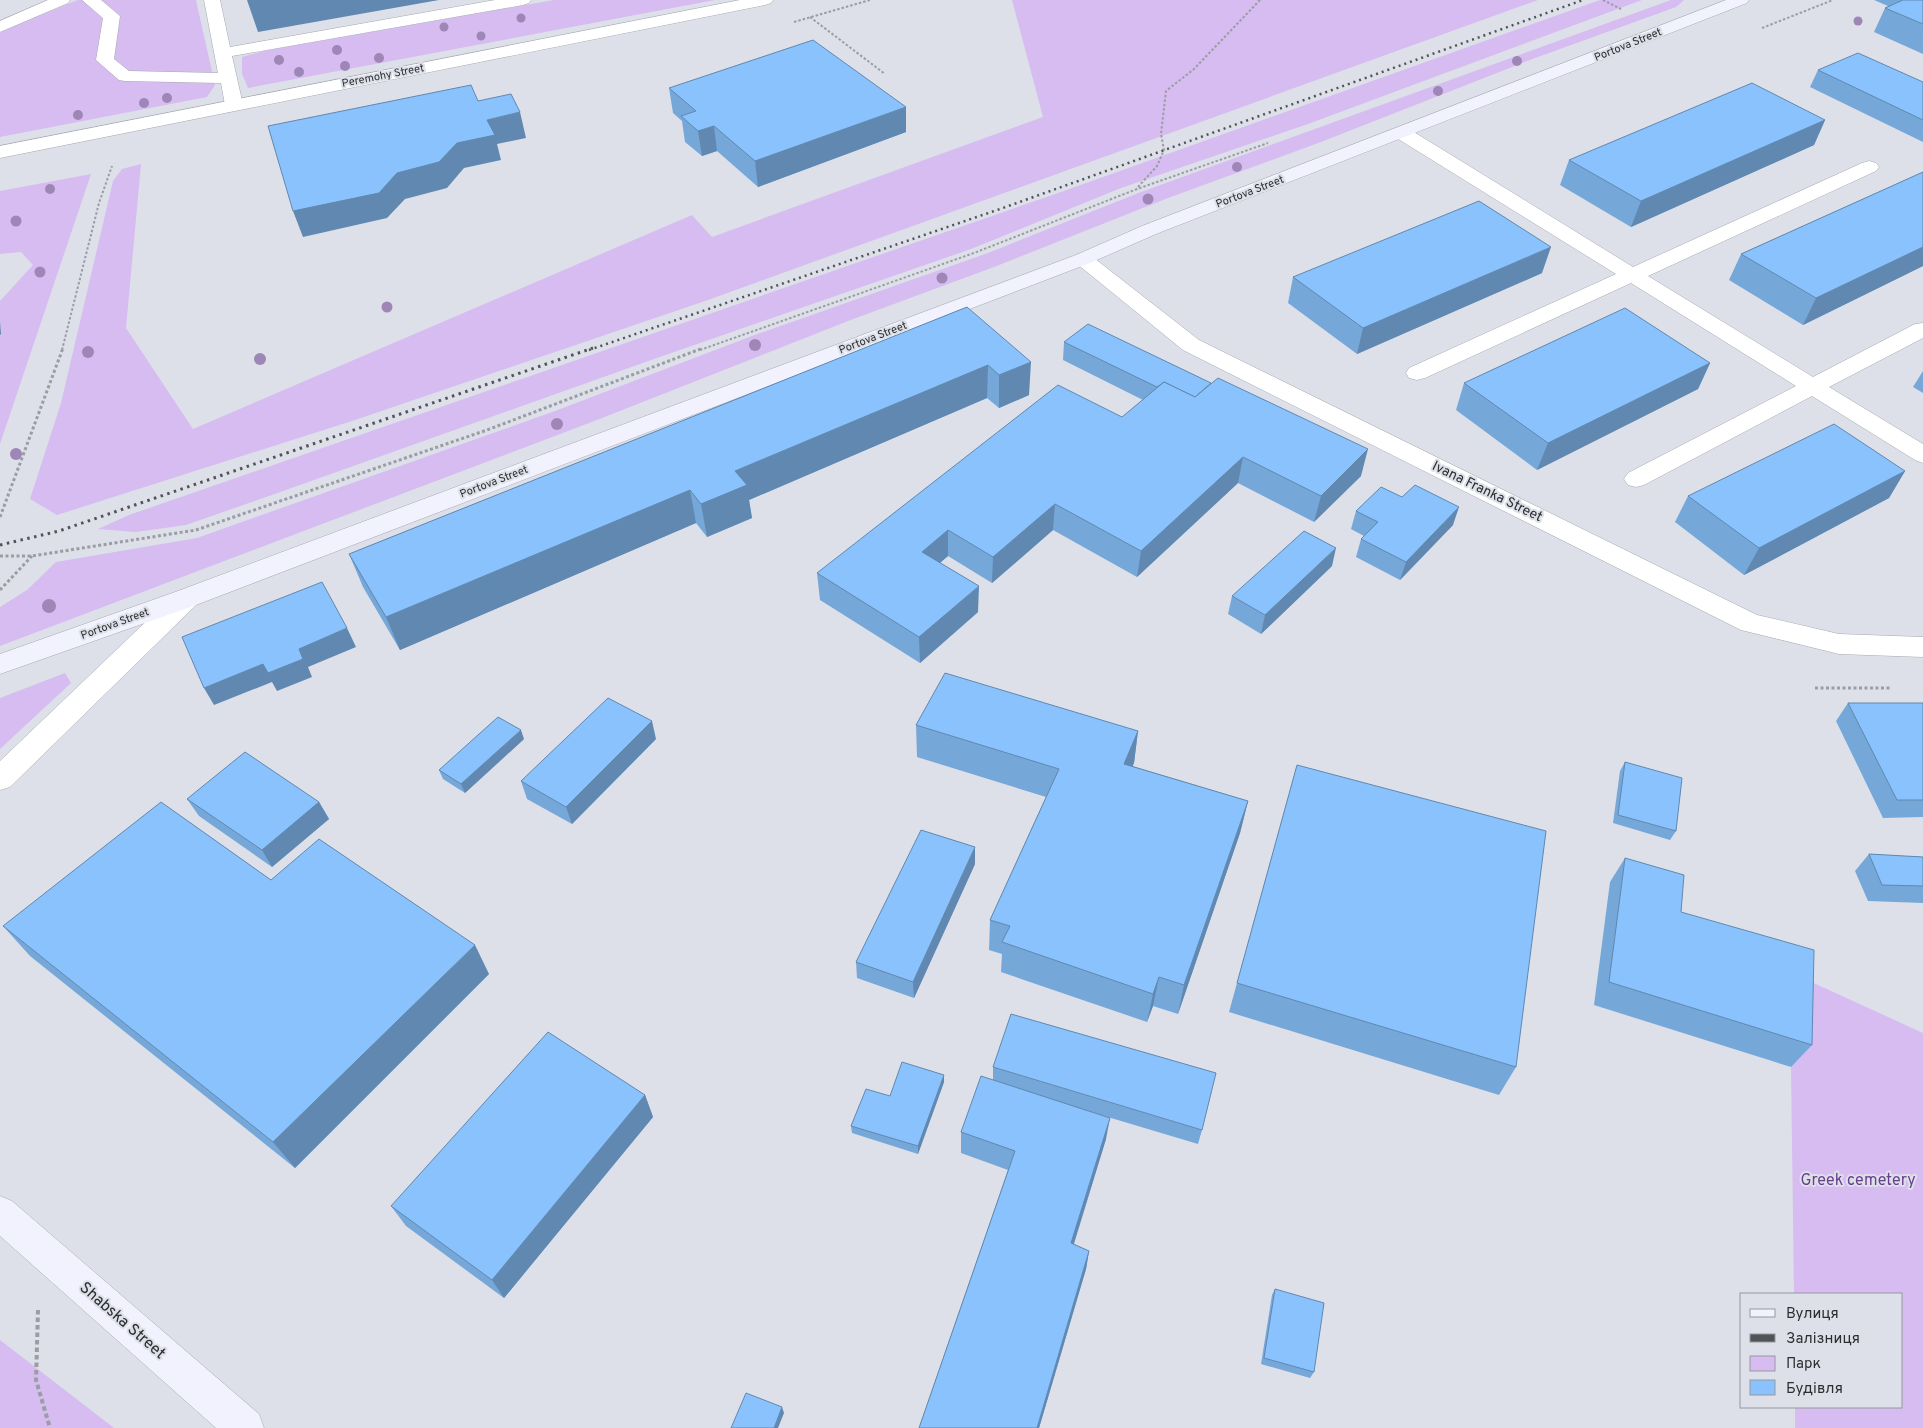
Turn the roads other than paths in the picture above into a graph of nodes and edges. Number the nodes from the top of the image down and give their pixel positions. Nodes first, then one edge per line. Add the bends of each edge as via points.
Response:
1 (62, 0) edge
2 (90, 0) edge
3 (212, 0) edge
4 (522, 0) edge
5 (765, 0) edge
6 (1741, 0) edge
7 (0, 27) edge
8 (223, 53) junction
9 (228, 78) junction
10 (234, 105) junction
11 (1402, 134) junction
12 (0, 152) edge
13 (1868, 167) dead end
14 (1082, 259) junction
15 (1631, 275) junction
16 (1923, 329) edge
17 (1416, 372) dead end
18 (1812, 386) junction
19 (1923, 455) edge
20 (1636, 478) dead end
21 (187, 598) junction
22 (1923, 647) edge
23 (0, 664) edge
24 (0, 779) edge
25 (0, 1214) edge
26 (245, 1428) edge

1 - 7 street
2 - 9 street via 112,16 105,60 125,76
3 - 8 street
4 - 8 street
5 - 10 street, Peremohy Street
6 - 11 main road, Portova Street
8 - 9 street
9 - 10 street
10 - 12 street, Peremohy Street
11 - 14 main road, Portova Street
11 - 15 street
13 - 15 street
14 - 21 main road, Portova Street
14 - 22 street, Ivana Franka Street via 1191,345 1750,623 1839,644
15 - 17 street
15 - 18 street
16 - 18 street
18 - 19 street
18 - 20 street
21 - 23 main road, Portova Street
21 - 24 street
25 - 26 main road, Shabska Street

